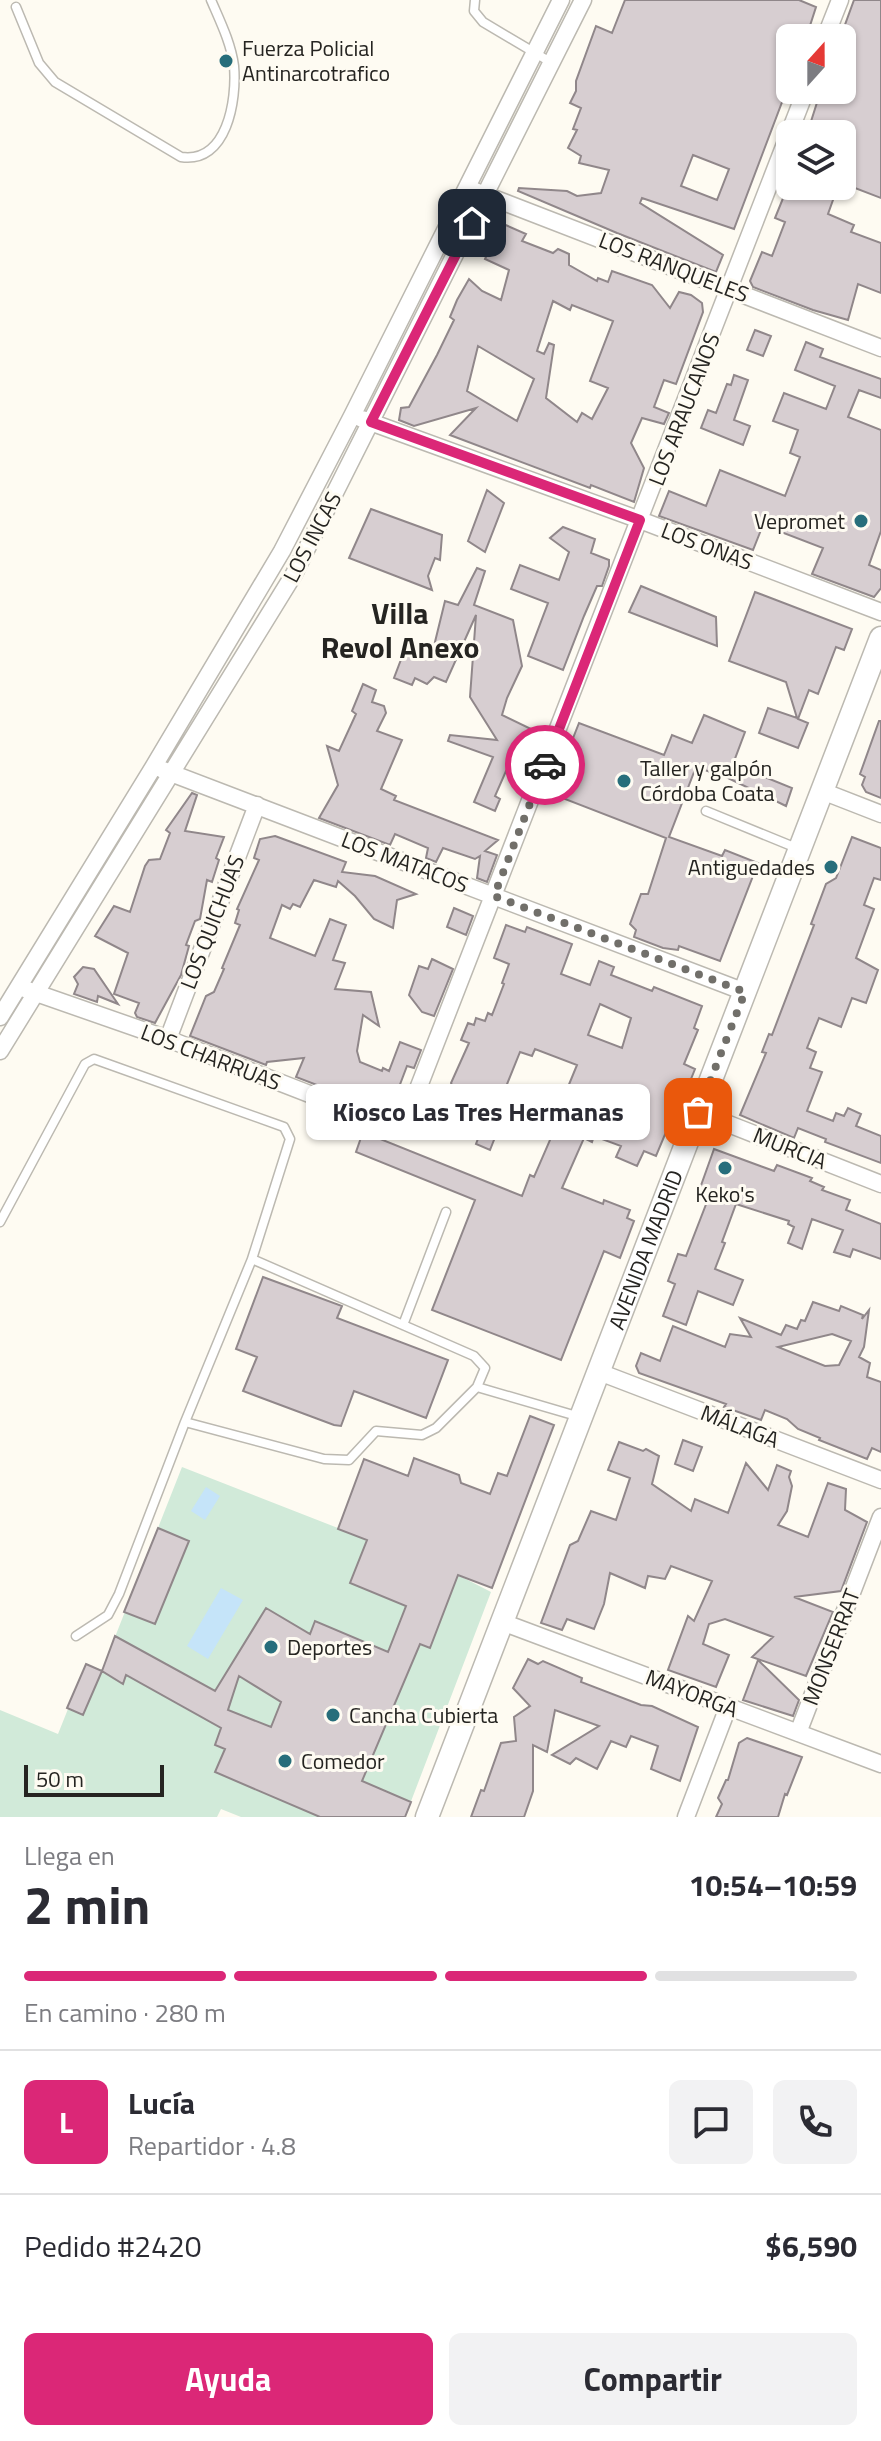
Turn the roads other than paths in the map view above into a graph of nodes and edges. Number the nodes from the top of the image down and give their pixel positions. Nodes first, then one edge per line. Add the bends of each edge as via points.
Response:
1 (211, 0) edge
2 (475, 0) edge
3 (561, 0) edge
4 (583, 0) edge
5 (840, 0) edge
6 (16, 7) dead end
7 (831, 24) edge
8 (534, 54) junction
9 (552, 63) junction
10 (801, 104) edge
11 (466, 188) junction
12 (486, 194) junction
13 (731, 288) junction
14 (881, 348) edge
15 (352, 416) junction
16 (371, 422) junction
17 (640, 520) junction
18 (881, 612) edge
19 (881, 638) edge
20 (154, 766) junction
21 (173, 774) junction
22 (822, 791) junction
23 (257, 805) junction
24 (706, 811) dead end
25 (881, 814) edge
26 (800, 849) junction
27 (494, 896) junction
28 (19, 987) junction
29 (745, 992) junction
30 (36, 994) junction
31 (0, 1017) edge
32 (168, 1039) junction
33 (0, 1051) edge
34 (698, 1112) junction
35 (402, 1130) joint
36 (881, 1184) edge
37 (446, 1212) dead end
38 (0, 1222) edge
39 (252, 1259) junction
40 (403, 1325) junction
41 (599, 1372) junction
42 (477, 1387) junction
43 (581, 1417) junction
44 (185, 1422) junction
45 (881, 1480) edge
46 (881, 1517) edge
47 (502, 1622) junction
48 (76, 1636) dead end
49 (728, 1707) junction
50 (798, 1733) junction
51 (881, 1764) edge
52 (427, 1817) edge
53 (686, 1817) edge

1 - 6 lane via 234,66 233,101 219,141 191,159 55,82 39,63
2 - 8 lane via 474,11 483,22
3 - 8 street, LOS INCAS
4 - 9 street, LOS INCAS
5 - 7 street
8 - 9 lane
8 - 11 street, LOS INCAS
9 - 12 street, LOS INCAS
10 - 13 street, LOS ARAUCANOS
11 - 12 street, LOS RANQUELES
11 - 15 street, LOS INCAS
12 - 13 street, LOS RANQUELES
12 - 16 street, LOS INCAS
13 - 14 street, LOS RANQUELES
13 - 17 street, LOS ARAUCANOS
15 - 16 street, LOS ONAS
15 - 20 street, LOS INCAS via 282,551
16 - 17 street, LOS ONAS
16 - 21 street, LOS INCAS via 294,574
17 - 18 street, LOS ONAS
17 - 27 street, LOS ARAUCANOS
19 - 22 main road, AVENIDA MADRID
20 - 21 street, LOS MATACOS
20 - 28 street, LOS INCAS
21 - 23 street, LOS MATACOS
21 - 30 street, LOS INCAS
22 - 25 street
22 - 26 main road, AVENIDA MADRID
23 - 27 street, LOS MATACOS
23 - 32 street, LOS QUICHUAS
24 - 26 lane
26 - 29 main road, AVENIDA MADRID
27 - 29 street, LOS MATACOS
27 - 35 street, LOS ARAUCANOS
28 - 30 street, LOS CHARRUAS
28 - 31 street, LOS INCAS
29 - 34 main road, AVENIDA MADRID
30 - 32 street, LOS CHARRUAS
30 - 33 street, LOS INCAS
32 - 35 street, LOS CHARRUAS
34 - 36 street, MURCIA
34 - 41 main road, AVENIDA MADRID
37 - 40 lane
38 - 39 lane via 85,1064 94,1059 284,1127 290,1139
39 - 40 lane
39 - 44 lane
40 - 42 lane via 474,1356 485,1368
41 - 43 main road, AVENIDA MADRID
41 - 45 street, MÁLAGA
42 - 43 lane
42 - 44 lane via 436,1428 422,1435 376,1431 349,1460 324,1459
43 - 47 main road, AVENIDA MADRID
44 - 48 lane via 119,1594 108,1615
46 - 50 street, MONSERRAT
47 - 49 street, MAYORGA
47 - 52 main road, AVENIDA MADRID
49 - 50 street, MAYORGA
49 - 53 street
50 - 51 street, MAYORGA

